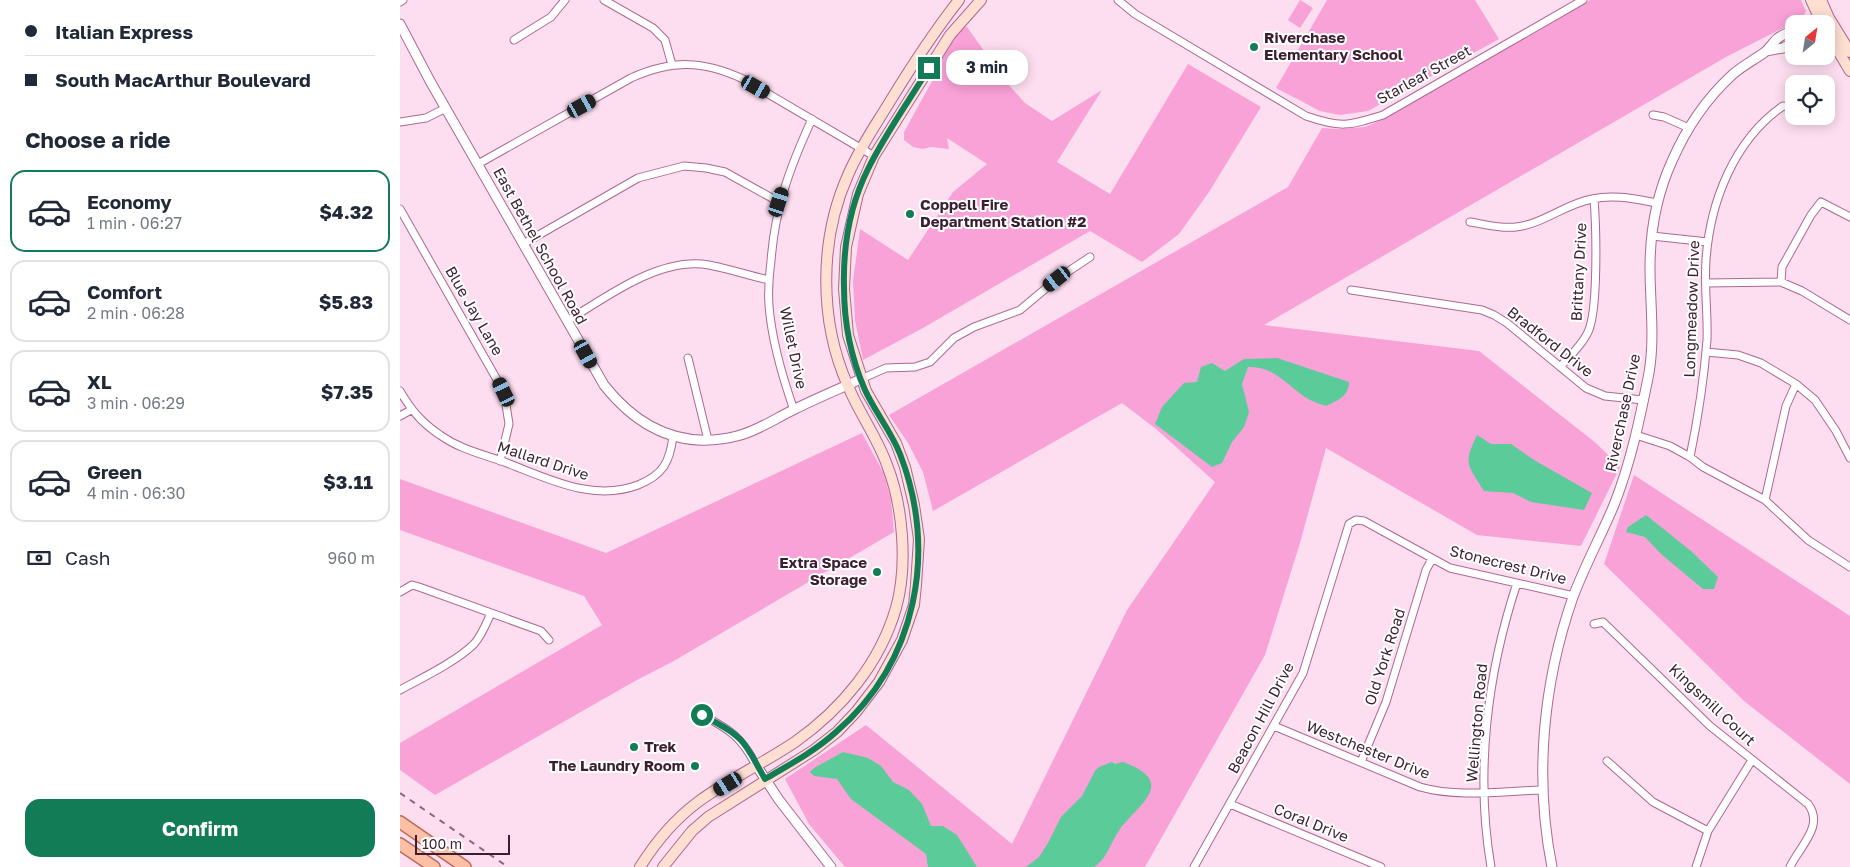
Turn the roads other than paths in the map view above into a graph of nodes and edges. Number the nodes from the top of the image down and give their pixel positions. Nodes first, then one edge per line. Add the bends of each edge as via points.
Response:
1 (403, 0) edge
2 (565, 0) edge
3 (604, 0) edge
4 (959, 0) edge
5 (981, 0) edge
6 (1118, 0) edge
7 (1584, 0) edge
8 (1811, 0) edge
9 (1822, 0) edge
10 (400, 2) edge
11 (1820, 15) edge
12 (1823, 15) edge
13 (400, 24) edge
14 (1785, 34) edge
15 (1835, 34) edge
16 (514, 40) dead end
17 (1835, 46) edge
18 (1785, 47) edge
19 (1766, 51) junction
20 (1850, 52) edge
21 (672, 65) junction
22 (1850, 71) edge
23 (1785, 106) edge
24 (446, 108) junction
25 (1653, 115) dead end
26 (812, 119) junction
27 (400, 122) edge
28 (1689, 128) junction
29 (861, 148) junction
30 (874, 156) junction
31 (478, 164) junction
32 (1594, 198) junction
33 (779, 202) junction
34 (1657, 203) junction
35 (400, 209) edge
36 (1850, 217) edge
37 (1470, 222) dead end
38 (1652, 236) junction
39 (1708, 242) junction
40 (523, 244) junction
41 (1090, 257) dead end
42 (769, 280) junction
43 (1781, 282) junction
44 (1706, 283) junction
45 (1352, 290) dead end
46 (1850, 320) edge
47 (567, 321) junction
48 (1706, 352) junction
49 (688, 358) dead end
50 (1560, 367) junction
51 (861, 380) junction
52 (1796, 384) junction
53 (847, 385) junction
54 (400, 391) edge
55 (1643, 400) junction
56 (411, 410) junction
57 (794, 410) junction
58 (400, 416) edge
59 (1636, 435) junction
60 (673, 436) junction
61 (708, 440) junction
62 (1690, 457) junction
63 (1850, 458) edge
64 (500, 461) junction
65 (1765, 500) junction
66 (1356, 520) joint
67 (1432, 559) junction
68 (1850, 567) edge
69 (1517, 583) junction
70 (400, 592) edge
71 (1574, 596) junction
72 (491, 613) junction
73 (1594, 624) dead end
74 (549, 640) dead end
75 (864, 673) junction
76 (879, 682) junction
77 (400, 690) edge
78 (702, 715) dead end
79 (1274, 726) junction
80 (1752, 760) junction
81 (1608, 761) dead end
82 (1362, 762) junction
83 (756, 765) junction
84 (765, 779) junction
85 (1543, 790) junction
86 (1484, 792) junction
87 (1230, 804) junction
88 (401, 824) edge
89 (1708, 831) junction
90 (659, 840) junction
91 (400, 844) edge
92 (674, 853) junction
93 (434, 867) edge
94 (465, 867) edge
95 (640, 867) edge
96 (663, 867) edge
97 (831, 867) edge
98 (1194, 867) edge
99 (1381, 867) edge
100 (1491, 867) edge
101 (1552, 867) edge
102 (1696, 867) edge
103 (1790, 867) edge

1 - 10 street
2 - 16 street via 551,17
3 - 21 street via 653,28 665,40
4 - 29 main road via 933,33
5 - 30 main road via 950,35
6 - 7 street, Starleaf Street via 1135,14 1306,116 1330,124 1353,124 1383,115
8 - 11 main road
9 - 12 main road
13 - 24 street, East Bethel School Road
14 - 19 street, Riverchase Drive
15 - 20 main road
17 - 22 main road
18 - 19 street, Riverchase Drive
19 - 28 street, Riverchase Drive via 1732,74
21 - 26 street via 722,70
21 - 31 street via 631,78
23 - 39 street, Longmeadow Drive via 1769,116 1741,151 1721,187
24 - 27 street via 426,118
24 - 31 street, East Bethel School Road
25 - 28 street
26 - 29 street
26 - 33 street, Willet Drive via 792,161
28 - 34 street, Riverchase Drive via 1671,163
29 - 30 street
29 - 53 main road via 837,203 827,261 831,334
30 - 51 main road via 849,225 844,262 848,334
31 - 40 street, East Bethel School Road
32 - 34 street via 1618,196
32 - 37 street via 1515,227
32 - 50 street, Brittany Drive via 1593,316 1587,335
33 - 40 street via 725,172 684,166 638,178
33 - 42 street, Willet Drive
34 - 38 street, Riverchase Drive
35 - 64 street, Blue Jay Lane via 504,392 509,424
36 - 43 street via 1821,202 1782,267
38 - 39 street
38 - 55 street, Riverchase Drive via 1652,341
39 - 44 street, Longmeadow Drive
40 - 47 street, East Bethel School Road
41 - 51 street via 1020,310 974,326 954,338 930,362 915,367 886,368
42 - 47 street via 703,264 682,264 638,279
42 - 57 street, Willet Drive via 774,338
43 - 44 street
43 - 46 street
44 - 48 street, Longmeadow Drive
45 - 50 street, Bradford Drive via 1482,310 1507,323
47 - 60 street, East Bethel School Road via 604,385 619,404 654,429
48 - 52 street via 1743,356
48 - 62 street, Longmeadow Drive
49 - 61 street
50 - 55 street, Bradford Drive via 1596,393
51 - 53 street, East Bethel School Road
51 - 76 main road via 896,443 905,467 912,489 919,540 914,605 902,640
52 - 63 street via 1815,400
52 - 65 street via 1786,406
53 - 57 street, East Bethel School Road
53 - 75 main road via 887,464 898,500 902,545 896,607 882,643
54 - 56 street, Mallard Drive
55 - 59 street, Riverchase Drive
56 - 58 street
56 - 64 street, Mallard Drive via 452,444
57 - 61 street, East Bethel School Road via 752,431
59 - 62 street via 1670,446
59 - 71 street, Riverchase Drive via 1614,506
60 - 61 street, East Bethel School Road
60 - 64 street, Mallard Drive via 671,454 664,468 650,481 611,492 570,487
62 - 65 street
65 - 68 street via 1808,540
66 - 67 street, Stonecrest Drive via 1364,521
66 - 79 street, Beacon Hill Drive via 1349,524 1303,673
67 - 69 street, Stonecrest Drive via 1450,568
67 - 82 street, Old York Road via 1386,702
69 - 71 street, Stonecrest Drive
69 - 86 street, Wellington Road via 1499,645 1490,695
70 - 72 street via 412,586 419,587
71 - 85 street, Riverchase Drive via 1560,639 1548,704
72 - 74 street via 541,631
72 - 77 street via 478,639 465,652
73 - 80 street, Kingsmill Court via 1603,622 1710,726
75 - 76 main road
75 - 83 main road via 820,723
76 - 84 main road via 837,732 814,750
78 - 83 street via 740,740
79 - 82 street, Westchester Drive
79 - 87 street, Beacon Hill Drive
80 - 89 street
80 - 103 street, Kingsmill Court via 1813,810 1813,827
81 - 89 street via 1653,802
82 - 86 street, Westchester Drive via 1434,791
83 - 84 street
83 - 90 main road via 700,800
84 - 92 main road via 708,817
84 - 97 street
85 - 86 street, Westchester Drive
85 - 101 street, Riverchase Drive
86 - 100 street, Wellington Road
87 - 98 street, Beacon Hill Drive
87 - 99 street, Coral Drive
88 - 94 main road
89 - 102 street
90 - 92 main road
90 - 95 main road
91 - 93 main road
92 - 96 main road

